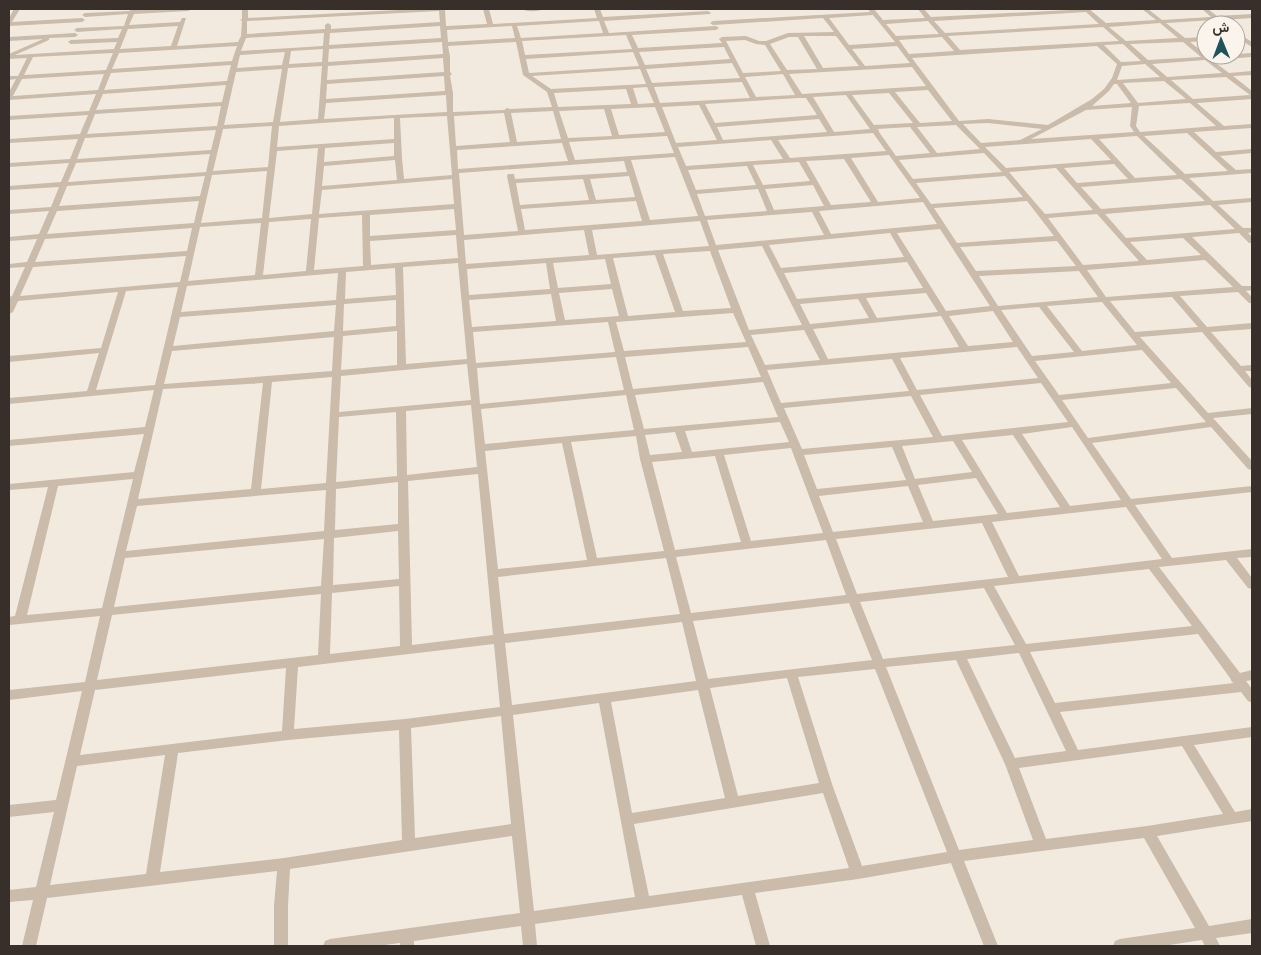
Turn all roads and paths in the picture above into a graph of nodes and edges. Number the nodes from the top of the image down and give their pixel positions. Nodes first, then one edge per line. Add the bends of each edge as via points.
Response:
1 (17, 9) edge
2 (25, 9) edge
3 (88, 9) edge
4 (188, 9) edge
5 (245, 9) edge
6 (291, 9) edge
7 (442, 9) edge
8 (486, 9) edge
9 (525, 9) edge
10 (540, 9) edge
11 (597, 9) edge
12 (633, 9) edge
13 (921, 9) edge
14 (1010, 9) edge
15 (1086, 9) edge
16 (1145, 9) edge
17 (175, 10) edge
18 (376, 11) edge
19 (707, 11) edge
20 (873, 11) edge
21 (329, 12) edge
22 (665, 12) edge
23 (1016, 14) junction
24 (636, 16) junction
25 (826, 16) junction
26 (290, 17) junction
27 (83, 18) junction
28 (130, 18) edge
29 (600, 18) junction
30 (243, 20) junction
31 (930, 20) junction
32 (1022, 20) dead end
33 (1196, 20) edge
34 (183, 21) junction
35 (57, 22) junction
36 (171, 22) junction
37 (882, 22) junction
38 (1162, 22) junction
39 (9, 23) edge
40 (528, 23) junction
41 (514, 24) junction
42 (490, 25) junction
43 (1028, 25) dead end
44 (444, 26) junction
45 (715, 26) junction
46 (1105, 26) junction
47 (1033, 30) junction
48 (328, 31) junction
49 (76, 33) junction
50 (296, 33) junction
51 (629, 34) junction
52 (838, 34) junction
53 (607, 35) junction
54 (800, 35) junction
55 (944, 35) junction
56 (50, 36) junction
57 (1038, 36) dead end
58 (895, 38) junction
59 (9, 39) edge
60 (1196, 39) edge
61 (122, 40) junction
62 (519, 40) junction
63 (1183, 40) junction
64 (1044, 41) dead end
65 (71, 42) junction
66 (446, 42) junction
67 (724, 42) junction
68 (767, 43) junction
69 (1125, 43) junction
70 (240, 44) junction
71 (899, 44) junction
72 (1100, 44) junction
73 (1049, 46) junction
74 (326, 47) junction
75 (847, 47) junction
76 (173, 48) junction
77 (291, 49) junction
78 (634, 50) junction
79 (1196, 50) edge
80 (118, 51) junction
81 (959, 53) junction
82 (65, 54) junction
83 (9, 56) edge
84 (31, 56) junction
85 (447, 56) junction
86 (908, 56) junction
87 (523, 57) junction
88 (1196, 59) edge
89 (734, 61) junction
90 (1147, 62) junction
91 (1120, 64) junction
92 (325, 65) junction
93 (914, 65) junction
94 (1216, 65) edge
95 (233, 67) junction
96 (286, 67) junction
97 (642, 68) junction
98 (862, 68) junction
99 (821, 70) junction
100 (109, 71) junction
101 (786, 72) junction
102 (1252, 73) edge
103 (449, 74) junction
104 (1228, 74) junction
105 (526, 75) junction
106 (20, 77) junction
107 (742, 77) junction
108 (9, 78) edge
109 (374, 79) junction
110 (1166, 79) junction
111 (324, 82) junction
112 (1117, 82) junction
113 (229, 83) junction
114 (649, 86) junction
115 (629, 87) junction
116 (930, 88) junction
117 (550, 91) junction
118 (891, 91) junction
119 (101, 92) junction
120 (450, 93) junction
121 (848, 94) junction
122 (1252, 96) edge
123 (376, 97) junction
124 (800, 97) junction
125 (809, 97) junction
126 (9, 98) edge
127 (754, 99) junction
128 (322, 101) junction
129 (1192, 101) junction
130 (701, 103) junction
131 (224, 104) junction
132 (657, 105) junction
133 (1137, 105) junction
134 (635, 106) junction
135 (606, 107) junction
136 (1085, 108) junction
137 (555, 109) junction
138 (506, 110) junction
139 (92, 113) junction
140 (451, 113) junction
141 (397, 116) junction
142 (821, 117) junction
143 (9, 118) edge
144 (320, 121) junction
145 (956, 121) junction
146 (276, 124) junction
147 (915, 124) junction
148 (713, 125) junction
149 (1252, 126) edge
150 (219, 128) junction
151 (1047, 128) junction
152 (1222, 128) junction
153 (875, 129) junction
154 (1189, 131) junction
155 (765, 132) junction
156 (669, 134) junction
157 (1139, 134) junction
158 (832, 135) junction
159 (83, 137) junction
160 (616, 137) junction
161 (1094, 138) junction
162 (9, 141) edge
163 (398, 141) junction
164 (564, 141) junction
165 (721, 142) junction
166 (1020, 143) junction
167 (514, 144) junction
168 (673, 145) junction
169 (322, 146) junction
170 (454, 148) junction
171 (983, 148) junction
172 (274, 149) junction
173 (1252, 151) edge
174 (214, 152) junction
175 (1214, 154) junction
176 (677, 155) junction
177 (935, 155) junction
178 (894, 156) junction
179 (847, 157) junction
180 (398, 158) junction
181 (626, 159) junction
182 (802, 160) junction
183 (73, 161) junction
184 (788, 161) junction
185 (1116, 162) junction
186 (749, 163) junction
187 (320, 164) junction
188 (572, 164) junction
189 (9, 165) edge
190 (1058, 166) junction
191 (509, 168) junction
192 (682, 168) junction
193 (271, 169) junction
194 (1252, 170) edge
195 (1006, 172) junction
196 (1234, 172) junction
197 (208, 174) junction
198 (456, 174) junction
199 (632, 174) junction
200 (1184, 176) junction
201 (586, 177) junction
202 (1133, 180) junction
203 (512, 181) junction
204 (912, 181) junction
205 (401, 182) junction
206 (63, 183) junction
207 (814, 183) junction
208 (1076, 185) junction
209 (9, 188) edge
210 (318, 188) junction
211 (760, 188) junction
212 (693, 192) junction
213 (203, 198) junction
214 (638, 199) junction
215 (1028, 199) junction
216 (1252, 200) edge
217 (593, 202) junction
218 (1211, 202) junction
219 (927, 203) junction
220 (876, 204) junction
221 (458, 206) junction
222 (518, 207) junction
223 (829, 208) junction
224 (54, 209) junction
225 (814, 209) junction
226 (9, 212) edge
227 (1102, 212) junction
228 (366, 213) junction
229 (772, 213) junction
230 (316, 216) junction
231 (1043, 216) junction
232 (702, 219) junction
233 (265, 220) junction
234 (647, 224) junction
235 (196, 225) junction
236 (943, 226) junction
237 (588, 229) junction
238 (1252, 230) edge
239 (1242, 231) junction
240 (893, 232) junction
241 (522, 234) junction
242 (460, 235) junction
243 (1185, 235) junction
244 (41, 237) junction
245 (829, 237) junction
246 (1060, 238) junction
247 (9, 239) edge
248 (367, 239) junction
249 (1125, 240) junction
250 (1252, 241) edge
251 (764, 242) junction
252 (955, 245) junction
253 (714, 248) junction
254 (658, 252) junction
255 (190, 253) junction
256 (608, 256) junction
257 (593, 257) junction
258 (1208, 257) junction
259 (910, 259) junction
260 (549, 260) junction
261 (462, 263) junction
262 (1145, 263) junction
263 (30, 265) junction
264 (9, 266) edge
265 (399, 266) junction
266 (367, 268) junction
267 (1081, 268) junction
268 (342, 270) junction
269 (779, 271) junction
270 (310, 273) junction
271 (974, 274) junction
272 (259, 278) junction
273 (182, 283) junction
274 (616, 286) junction
275 (1252, 288) edge
276 (123, 289) junction
277 (1241, 289) junction
278 (930, 290) junction
279 (555, 291) junction
280 (1175, 295) junction
281 (400, 297) junction
282 (861, 297) junction
283 (465, 298) junction
284 (12, 299) edge
285 (1104, 299) junction
286 (1252, 301) edge
287 (340, 302) junction
288 (794, 302) junction
289 (1040, 304) junction
290 (994, 308) junction
291 (736, 310) junction
292 (9, 312) edge
293 (680, 314) junction
294 (945, 314) junction
295 (175, 315) junction
296 (624, 318) junction
297 (611, 319) junction
298 (875, 321) junction
299 (561, 323) junction
300 (1252, 326) edge
301 (401, 328) junction
302 (808, 328) junction
303 (1204, 329) junction
304 (469, 330) junction
305 (339, 334) junction
306 (1134, 335) junction
307 (748, 338) junction
308 (1019, 344) junction
309 (1144, 347) junction
310 (168, 349) junction
311 (965, 349) junction
312 (104, 350) junction
313 (618, 354) junction
314 (1080, 354) junction
315 (895, 356) junction
316 (9, 359) edge
317 (1031, 360) junction
318 (825, 362) junction
319 (472, 364) junction
320 (402, 367) junction
321 (1252, 368) edge
322 (1239, 369) junction
323 (336, 374) junction
324 (765, 374) junction
325 (268, 380) junction
326 (1045, 380) junction
327 (1252, 384) edge
328 (1176, 385) junction
329 (159, 387) junction
330 (629, 392) junction
331 (91, 393) junction
332 (914, 394) junction
333 (1056, 398) junction
334 (9, 401) edge
335 (476, 405) junction
336 (779, 406) junction
337 (401, 409) junction
338 (1252, 411) edge
339 (334, 415) junction
340 (1205, 416) junction
341 (784, 419) junction
342 (1075, 424) junction
343 (1212, 424) junction
344 (679, 429) junction
345 (149, 430) junction
346 (1016, 432) junction
347 (638, 433) junction
348 (956, 438) junction
349 (566, 440) junction
350 (939, 440) junction
351 (1087, 441) junction
352 (9, 444) edge
353 (896, 444) junction
354 (480, 448) junction
355 (796, 449) junction
356 (719, 453) junction
357 (688, 455) junction
358 (645, 459) junction
359 (1252, 467) edge
360 (482, 470) junction
361 (138, 475) junction
362 (978, 475) junction
363 (404, 478) junction
364 (911, 482) junction
365 (54, 483) junction
366 (331, 486) junction
367 (10, 489) edge
368 (1252, 489) edge
369 (256, 492) junction
370 (812, 493) junction
371 (132, 503) junction
372 (1129, 503) junction
373 (1067, 509) junction
374 (1004, 516) junction
375 (985, 519) junction
376 (929, 524) junction
377 (404, 527) junction
378 (329, 534) junction
379 (830, 535) junction
380 (747, 545) junction
381 (670, 553) junction
382 (1252, 553) edge
383 (121, 555) junction
384 (1229, 556) junction
385 (1169, 562) junction
386 (593, 563) junction
387 (1151, 564) junction
388 (492, 574) junction
389 (1015, 579) junction
390 (404, 582) junction
391 (987, 583) junction
392 (1252, 586) edge
393 (326, 590) junction
394 (853, 598) junction
395 (107, 611) junction
396 (685, 618) junction
397 (14, 620) edge
398 (1199, 630) junction
399 (498, 639) junction
400 (1022, 648) junction
401 (406, 649) junction
402 (959, 655) junction
403 (324, 659) junction
404 (292, 663) junction
405 (879, 664) junction
406 (791, 673) junction
407 (1252, 675) edge
408 (1240, 683) junction
409 (90, 686) junction
410 (703, 686) junction
411 (9, 695) edge
412 (1252, 698) edge
413 (604, 699) junction
414 (1052, 708) junction
415 (505, 711) junction
416 (405, 724) junction
417 (1252, 732) edge
418 (288, 735) junction
419 (1186, 742) junction
420 (172, 749) junction
421 (1074, 754) junction
422 (72, 761) junction
423 (1011, 764) junction
424 (827, 787) junction
425 (733, 803) junction
426 (62, 804) junction
427 (9, 811) edge
428 (1252, 815) edge
429 (1232, 818) junction
430 (628, 819) junction
431 (518, 828) junction
432 (1147, 832) junction
433 (409, 844) junction
434 (1042, 846) junction
435 (956, 856) junction
436 (284, 864) junction
437 (858, 873) junction
438 (152, 878) junction
439 (748, 888) junction
440 (42, 891) junction
441 (9, 896) edge
442 (643, 903) junction
443 (527, 919) junction
444 (1252, 926) edge
445 (1205, 933) junction
446 (407, 941) edge
447 (30, 946) edge
448 (282, 946) edge
449 (330, 946) edge
450 (530, 946) edge
451 (763, 946) edge
452 (991, 946) edge
453 (1120, 946) edge
454 (1213, 946) edge

1 - 2 street
1 - 39 street
3 - 27 street
4 - 17 street
4 - 34 street
5 - 30 street
6 - 26 street
7 - 18 street
7 - 44 street
8 - 42 street
9 - 10 street
9 - 40 street
11 - 29 street
12 - 24 street
13 - 31 street
14 - 23 street
15 - 23 street
15 - 46 street
16 - 38 street
17 - 28 street
17 - 36 street
18 - 21 street
19 - 22 street
19 - 45 street
20 - 25 street
20 - 37 street
21 - 26 street
21 - 48 street
22 - 24 street
23 - 31 street
23 - 32 street
24 - 29 street
25 - 45 street via 777,16
25 - 52 street
26 - 30 street
27 - 28 street via 111,14 109,18
27 - 35 street
27 - 49 street
28 - 36 street via 148,23
28 - 49 street
28 - 61 street
29 - 40 street
29 - 53 street
30 - 70 street
31 - 37 street
31 - 55 street
33 - 38 street
34 - 36 street
34 - 76 street
35 - 39 street
35 - 56 street
37 - 58 street
38 - 46 street
38 - 63 street
40 - 41 street
41 - 42 street
41 - 62 street
42 - 44 street
43 - 47 street
44 - 48 street
44 - 66 street
45 - 51 street
45 - 67 street
46 - 47 street
46 - 69 street
47 - 55 street
47 - 57 street
48 - 50 street
48 - 74 street
49 - 56 street
49 - 65 street
50 - 70 street
50 - 77 street
51 - 53 street
51 - 78 street
52 - 54 street
52 - 75 street
53 - 62 street
54 - 68 street
54 - 99 street
55 - 58 street
55 - 81 street
56 - 59 street
56 - 83 street
58 - 71 street
60 - 63 street
61 - 65 street
61 - 80 street
62 - 66 street
62 - 87 street
63 - 69 street
63 - 79 street
64 - 73 street
65 - 82 street
66 - 74 street
66 - 85 street
67 - 68 street via 746,38
67 - 78 street
67 - 89 street
68 - 101 street
69 - 72 street
69 - 90 street
70 - 76 street
70 - 77 street
70 - 95 street
71 - 75 street
71 - 86 street
72 - 73 street
72 - 91 street
73 - 81 street
74 - 77 street
74 - 92 street
75 - 98 street
76 - 80 street
77 - 96 street
78 - 87 street
78 - 97 street
80 - 82 street
80 - 100 street
81 - 86 street
82 - 84 street
83 - 84 street
84 - 106 street
85 - 92 street
85 - 103 street
86 - 93 street
87 - 105 street
88 - 90 street
89 - 97 street
89 - 107 street
90 - 91 street
90 - 110 street
91 - 112 street
92 - 96 street
92 - 111 street
93 - 98 street
93 - 116 street
94 - 104 street
95 - 96 street
95 - 100 street
95 - 113 street
96 - 146 street
97 - 105 street
97 - 114 street
98 - 99 street
99 - 101 street
100 - 106 street
100 - 119 street
101 - 107 street
101 - 124 street
102 - 104 street
103 - 109 street
103 - 120 street
104 - 110 street
104 - 122 street
105 - 117 street
106 - 108 street
106 - 126 street
107 - 114 street
107 - 127 street
109 - 111 street
109 - 123 street
110 - 112 street
110 - 129 street
111 - 128 street
112 - 133 street
112 - 136 street
113 - 119 street
113 - 131 street
114 - 115 street
114 - 132 street
115 - 117 street
115 - 134 street
116 - 118 street
116 - 145 street
117 - 137 street
118 - 121 street
118 - 147 street
119 - 126 street
119 - 139 street
120 - 123 street
120 - 140 street
121 - 125 street
121 - 153 street
122 - 129 street
123 - 128 street
124 - 125 street
124 - 127 street
125 - 142 street
127 - 130 street
128 - 144 street
129 - 133 street
129 - 152 street
130 - 132 street
130 - 148 street
131 - 139 street
131 - 150 street
132 - 134 street
132 - 156 street
133 - 136 street
133 - 157 street via 1133,126
134 - 135 street
135 - 137 street
135 - 160 street
136 - 151 street
137 - 138 street
137 - 164 street
138 - 140 street
138 - 167 street
139 - 143 street
139 - 159 street
140 - 141 street
140 - 170 street
141 - 144 street
141 - 163 street
142 - 155 street
142 - 158 street
144 - 146 street
145 - 147 street
145 - 151 street
145 - 171 street
146 - 150 street
146 - 172 street
147 - 153 street
147 - 177 street
148 - 155 street
148 - 165 street
149 - 152 street
150 - 159 street
150 - 174 street
151 - 166 street
152 - 154 street
153 - 158 street
153 - 178 street
154 - 157 street
154 - 175 street
155 - 158 street
155 - 165 street
155 - 184 street
156 - 160 street
156 - 168 street
157 - 161 street
157 - 200 street
159 - 162 street
159 - 183 street
160 - 164 street
161 - 166 street
161 - 185 street
163 - 169 street
163 - 180 street
164 - 167 street
164 - 188 street
165 - 168 street
166 - 171 street
167 - 170 street
168 - 176 street
169 - 172 street
169 - 187 street
170 - 198 street
171 - 177 street
171 - 195 street
172 - 193 street
173 - 175 street
174 - 183 street
174 - 197 street
175 - 196 street
176 - 181 street
176 - 192 street
177 - 178 street
178 - 179 street
178 - 204 street
179 - 182 street
179 - 220 street
180 - 187 street
180 - 205 street
181 - 188 street
181 - 199 street
182 - 184 street
182 - 207 street
183 - 189 street
183 - 206 street
184 - 186 street
185 - 190 street
185 - 202 street
186 - 192 street
186 - 211 street
187 - 210 street
188 - 191 street
190 - 195 street
190 - 208 street
191 - 198 street
191 - 203 street
192 - 212 street
193 - 197 street
193 - 233 street
194 - 196 street
195 - 204 street
195 - 215 street
196 - 200 street
197 - 206 street
197 - 213 street
198 - 205 street
198 - 221 street
199 - 201 street
199 - 214 street
200 - 202 street
200 - 218 street
201 - 203 street
201 - 217 street
202 - 208 street
203 - 222 street
204 - 219 street
205 - 210 street
206 - 209 street
206 - 224 street
207 - 211 street
207 - 223 street
208 - 227 street
210 - 230 street
211 - 212 street
211 - 229 street
212 - 232 street
213 - 224 street
213 - 235 street
214 - 217 street
214 - 234 street
215 - 219 street
215 - 231 street
216 - 218 street
217 - 222 street
218 - 227 street
218 - 239 street
219 - 220 street
219 - 236 street
220 - 223 street
221 - 228 street
221 - 242 street
222 - 241 street
223 - 225 street
224 - 226 street
224 - 244 street
225 - 229 street
225 - 245 street
227 - 231 street
227 - 249 street
228 - 230 street
228 - 248 street
229 - 232 street
230 - 233 street
230 - 270 street
231 - 246 street
232 - 234 street
232 - 253 street
233 - 235 street
233 - 272 street
234 - 237 street
235 - 244 street
235 - 255 street
236 - 240 street
236 - 252 street
237 - 241 street
237 - 257 street
238 - 239 street
239 - 243 street
239 - 250 street
240 - 245 street
240 - 259 street
241 - 242 street
242 - 248 street
242 - 261 street
243 - 249 street
243 - 258 street
244 - 247 street
244 - 263 street
245 - 251 street
246 - 252 street
246 - 267 street
248 - 266 street
249 - 262 street
251 - 253 street
251 - 269 street
252 - 271 street
253 - 254 street
253 - 291 street
254 - 256 street
254 - 293 street
255 - 263 street
255 - 273 street
256 - 257 street
256 - 274 street
257 - 260 street
258 - 262 street
258 - 277 street
259 - 269 street
259 - 278 street
260 - 261 street
260 - 279 street
261 - 265 street
261 - 283 street
262 - 267 street
263 - 264 street
263 - 284 street
265 - 266 street
265 - 281 street
266 - 268 street
267 - 271 street
267 - 285 street
268 - 270 street
268 - 287 street
269 - 288 street
270 - 272 street
271 - 290 street
272 - 273 street
273 - 276 street
273 - 295 street
274 - 279 street
274 - 296 street
275 - 277 street
276 - 284 street
276 - 312 street
277 - 280 street
277 - 286 street
278 - 282 street
278 - 294 street
279 - 283 street
279 - 299 street
280 - 285 street
280 - 303 street
281 - 287 street
281 - 301 street
282 - 288 street
282 - 298 street
283 - 304 street
284 - 292 street
285 - 289 street
285 - 306 street
287 - 295 street
287 - 305 street
288 - 302 street
289 - 290 street
289 - 314 street
290 - 294 street
290 - 308 street
291 - 293 street
291 - 307 street
293 - 296 street
294 - 298 street
294 - 311 street
295 - 310 street
296 - 297 street
297 - 299 street
297 - 313 street
298 - 302 street
299 - 304 street
300 - 303 street
301 - 305 street
301 - 320 street
302 - 307 street
302 - 318 street
303 - 306 street
303 - 322 street
304 - 319 street
305 - 310 street
305 - 323 street
306 - 309 street
307 - 313 street
307 - 324 street
308 - 311 street
308 - 317 street
309 - 314 street
309 - 328 street
310 - 329 street
311 - 315 street
312 - 316 street
312 - 331 street
313 - 319 street
313 - 330 street
314 - 317 street
315 - 318 street
315 - 332 street
317 - 326 street
318 - 324 street
319 - 320 street
319 - 335 street
320 - 323 street
321 - 322 street
322 - 327 street
323 - 325 street
323 - 339 street
324 - 330 street
324 - 336 street
325 - 329 street
325 - 369 street
326 - 332 street
326 - 333 street
328 - 333 street
328 - 340 street
329 - 331 street
329 - 345 street
330 - 335 street
330 - 347 street
331 - 334 street
332 - 336 street
332 - 350 street
333 - 342 street
335 - 337 street
335 - 354 street
336 - 341 street
337 - 339 street
337 - 363 street
338 - 340 street
339 - 366 street
340 - 343 street
341 - 344 street
341 - 355 street
342 - 346 street
342 - 351 street
343 - 351 street
343 - 359 street
344 - 347 street
344 - 357 street
345 - 352 street
345 - 361 street
346 - 348 street
346 - 373 street
347 - 349 street
347 - 358 street
348 - 350 street
348 - 362 street
349 - 354 street
349 - 386 street
350 - 353 street
351 - 372 street
353 - 355 street
353 - 364 street
354 - 360 street
355 - 356 street
355 - 370 street
356 - 357 street
356 - 380 street
357 - 358 street
358 - 381 street
360 - 363 street
360 - 388 street
361 - 365 street
361 - 371 street
362 - 364 street
362 - 374 street
363 - 366 street
363 - 377 street
364 - 370 street
364 - 376 street
365 - 367 street
365 - 397 street
366 - 369 street
366 - 378 street
368 - 372 street
369 - 371 street
370 - 379 street
371 - 383 street
372 - 373 street
372 - 385 street
373 - 374 street
374 - 375 street
375 - 376 street
375 - 389 street
376 - 379 street
377 - 378 street
377 - 390 street
378 - 383 street
378 - 393 street
379 - 380 street
379 - 394 street
380 - 381 street
381 - 386 street
381 - 396 street
382 - 384 street
383 - 395 street
384 - 385 street
384 - 392 street
385 - 387 street
386 - 388 street
387 - 389 street
387 - 398 street
388 - 399 street
389 - 391 street
390 - 393 street
390 - 401 street
391 - 394 street
391 - 400 street
393 - 395 street
393 - 403 street
394 - 396 street
394 - 405 street
395 - 397 street
395 - 409 street
396 - 399 street
396 - 410 street
398 - 400 street
398 - 408 street
399 - 401 street
399 - 415 street
400 - 402 street
400 - 414 street
401 - 403 street
402 - 405 street
402 - 423 street
403 - 404 street
404 - 409 street
404 - 418 street
405 - 406 street
405 - 435 street
406 - 410 street
406 - 424 street
407 - 408 street
408 - 412 street
408 - 414 street
409 - 411 street
409 - 422 street
410 - 413 street
410 - 425 street
413 - 415 street
413 - 430 street
414 - 421 street
415 - 416 street
415 - 431 street
416 - 418 street
416 - 433 street
417 - 419 street
418 - 420 street
419 - 421 street
419 - 429 street
420 - 422 street
420 - 438 street
421 - 423 street
422 - 426 street
423 - 434 street
424 - 425 street
424 - 437 street
425 - 430 street
426 - 427 street
426 - 440 street
428 - 429 street
429 - 432 street
430 - 442 street
431 - 433 street
431 - 443 street
432 - 434 street
432 - 445 street
433 - 436 street
434 - 435 street
435 - 437 street
435 - 452 street
436 - 438 street
436 - 448 street
437 - 439 street
438 - 440 street
439 - 442 street
439 - 451 street
440 - 441 street
440 - 447 street
442 - 443 street
443 - 446 street
443 - 450 street
444 - 445 street
445 - 453 street
445 - 454 street
446 - 449 street

